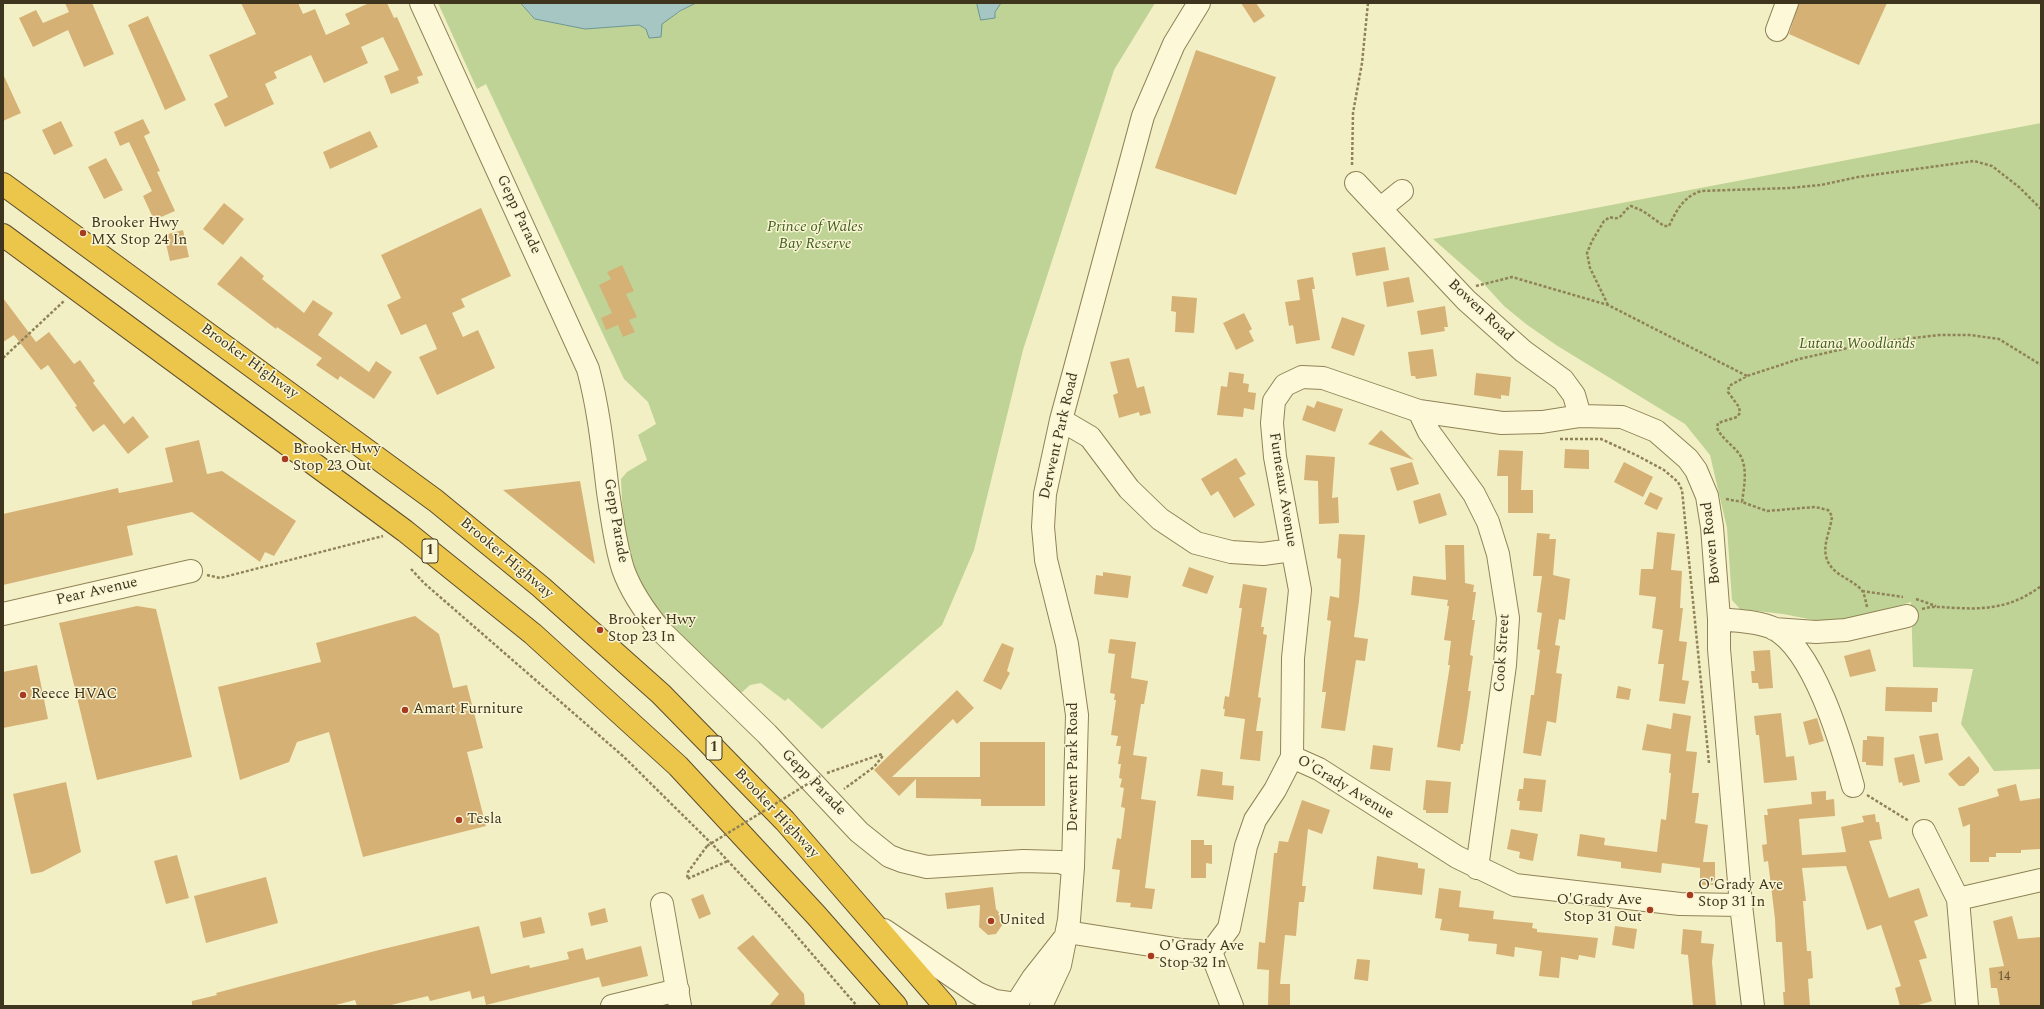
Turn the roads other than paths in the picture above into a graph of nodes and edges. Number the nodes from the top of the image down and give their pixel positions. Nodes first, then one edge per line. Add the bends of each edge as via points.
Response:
1 (421, 3) edge
2 (1199, 3) edge
3 (1787, 3) edge
4 (1777, 30) dead end
5 (1356, 183) road end
6 (3, 184) edge
7 (1402, 192) dead end
8 (1381, 208) junction
9 (3, 235) edge
10 (1420, 411) junction
11 (1580, 416) junction
12 (1061, 420) junction
13 (1292, 550) junction
14 (191, 571) road end
15 (1909, 604) road end
16 (3, 614) edge
17 (1719, 620) junction
18 (1774, 629) junction
19 (1292, 756) junction
20 (1853, 786) road end
21 (1924, 831) road end
22 (1073, 867) junction
23 (1477, 868) junction
24 (2041, 880) edge
25 (1958, 899) junction
26 (662, 904) dead end
27 (1741, 905) junction
28 (873, 922) junction
29 (1066, 939) junction
30 (1211, 952) junction
31 (679, 998) edge
32 (1016, 1005) edge
33 (612, 1006) edge
34 (896, 1006) edge
35 (945, 1006) edge
36 (1042, 1006) edge
37 (1060, 1006) edge
38 (1232, 1006) edge
39 (1753, 1006) edge
40 (1967, 1006) edge

1 - 22 street, Gepp Parade via 588,369 599,419 617,547 634,593 661,631 767,734 877,848 889,856 914,865 945,867 1023,861 1060,862
2 - 12 street, Derwent Park Road via 1174,44 1143,116
3 - 4 street
5 - 8 street, Bowen Road
6 - 28 highway, Brooker Highway / 1 via 436,501 541,587 662,694 785,821
7 - 8 street
8 - 11 street, Bowen Road via 1460,293 1523,351 1563,380 1574,395
9 - 34 highway, 1 via 404,531 533,634 678,766
10 - 11 street, Furneaux Avenue via 1502,423 1542,422
10 - 13 street, Furneaux Avenue via 1322,378 1302,377 1285,385 1274,401 1272,423 1275,457
10 - 23 street, Cook Street via 1430,432 1474,494 1488,522 1498,554 1508,618
11 - 17 street, Bowen Road via 1622,417 1656,431 1688,459 1696,470 1708,496
12 - 13 street via 1090,437 1129,489 1160,520 1196,542 1231,552 1263,554
12 - 22 street, Derwent Park Road via 1045,494 1043,527 1046,560 1067,644 1077,715
13 - 19 street, Furneaux Avenue via 1300,590 1293,658
14 - 16 street, Pear Avenue
15 - 18 street via 1878,624 1846,630 1816,632
17 - 18 street via 1763,624
17 - 27 street, Bowen Road via 1719,649
18 - 20 street via 1787,637 1803,656 1839,734
19 - 23 street, O'Grady Avenue via 1319,769
19 - 30 street, O'Grady Avenue via 1275,790 1255,820 1246,846 1229,928
21 - 25 street
22 - 29 street, Derwent Park Road
23 - 27 street, O'Grady Avenue via 1515,885 1686,904
24 - 25 street
25 - 40 street
26 - 31 street
27 - 39 street, Bowen Road
28 - 32 street via 977,993 995,1001
28 - 35 highway, Brooker Highway / 1
29 - 30 street
29 - 32 street, Derwent Park Road
29 - 36 street, Derwent Park Road via 1057,975
29 - 37 street
30 - 38 street
31 - 33 street

